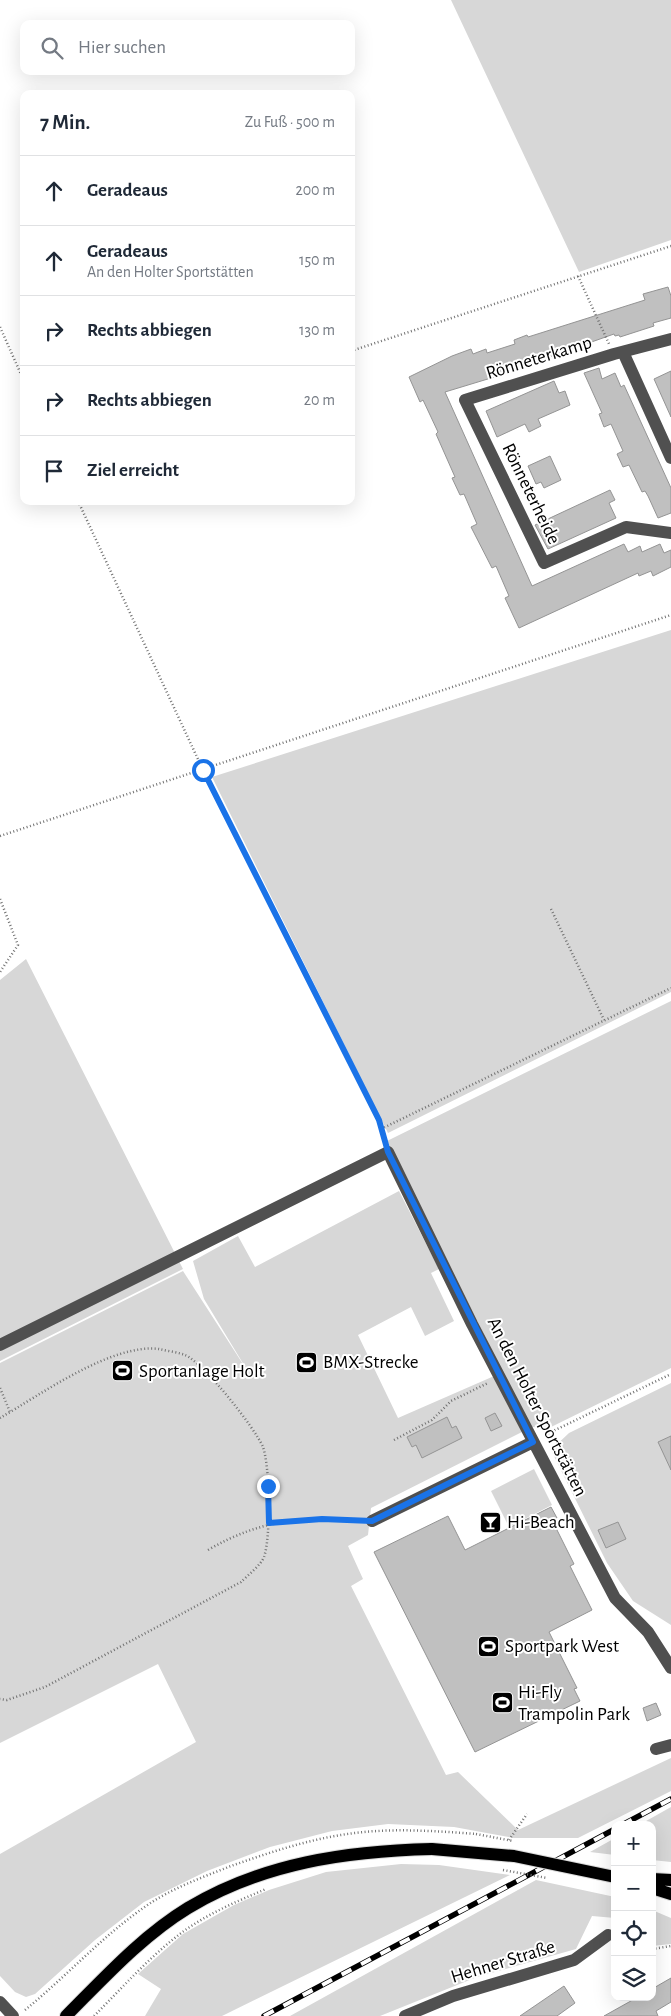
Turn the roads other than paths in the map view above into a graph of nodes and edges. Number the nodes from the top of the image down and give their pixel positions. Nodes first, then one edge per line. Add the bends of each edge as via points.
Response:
1 (671, 339) edge
2 (618, 353) junction
3 (465, 400) joint
4 (671, 458) edge
5 (671, 533) edge
6 (0, 1345) edge
7 (533, 1442) junction
8 (372, 1521) road end
9 (671, 1668) edge
10 (671, 1745) edge
11 (656, 1749) dead end
12 (611, 1876) edge
13 (656, 1879) edge
14 (671, 1880) edge
15 (656, 1889) edge
16 (671, 1894) edge
17 (608, 1935) dead end
18 (0, 2002) edge
19 (13, 2016) edge
20 (66, 2016) edge
21 (405, 2016) edge

1 - 2 street, Rönneterkamp
2 - 3 street, Rönneterkamp
2 - 4 street
3 - 5 street, Rönneterheide via 544,563 626,528
6 - 7 street, An den Holter Sportstätten via 388,1152
7 - 8 street
7 - 9 street, An den Holter Sportstätten via 615,1598 648,1632
10 - 11 street
12 - 20 main road, bridge via 514,1856 432,1848 352,1853 310,1860 224,1890 188,1908 151,1934
13 - 14 main road
15 - 16 main road
17 - 21 street, Hehner Straße via 574,1960 453,1996
18 - 19 street

